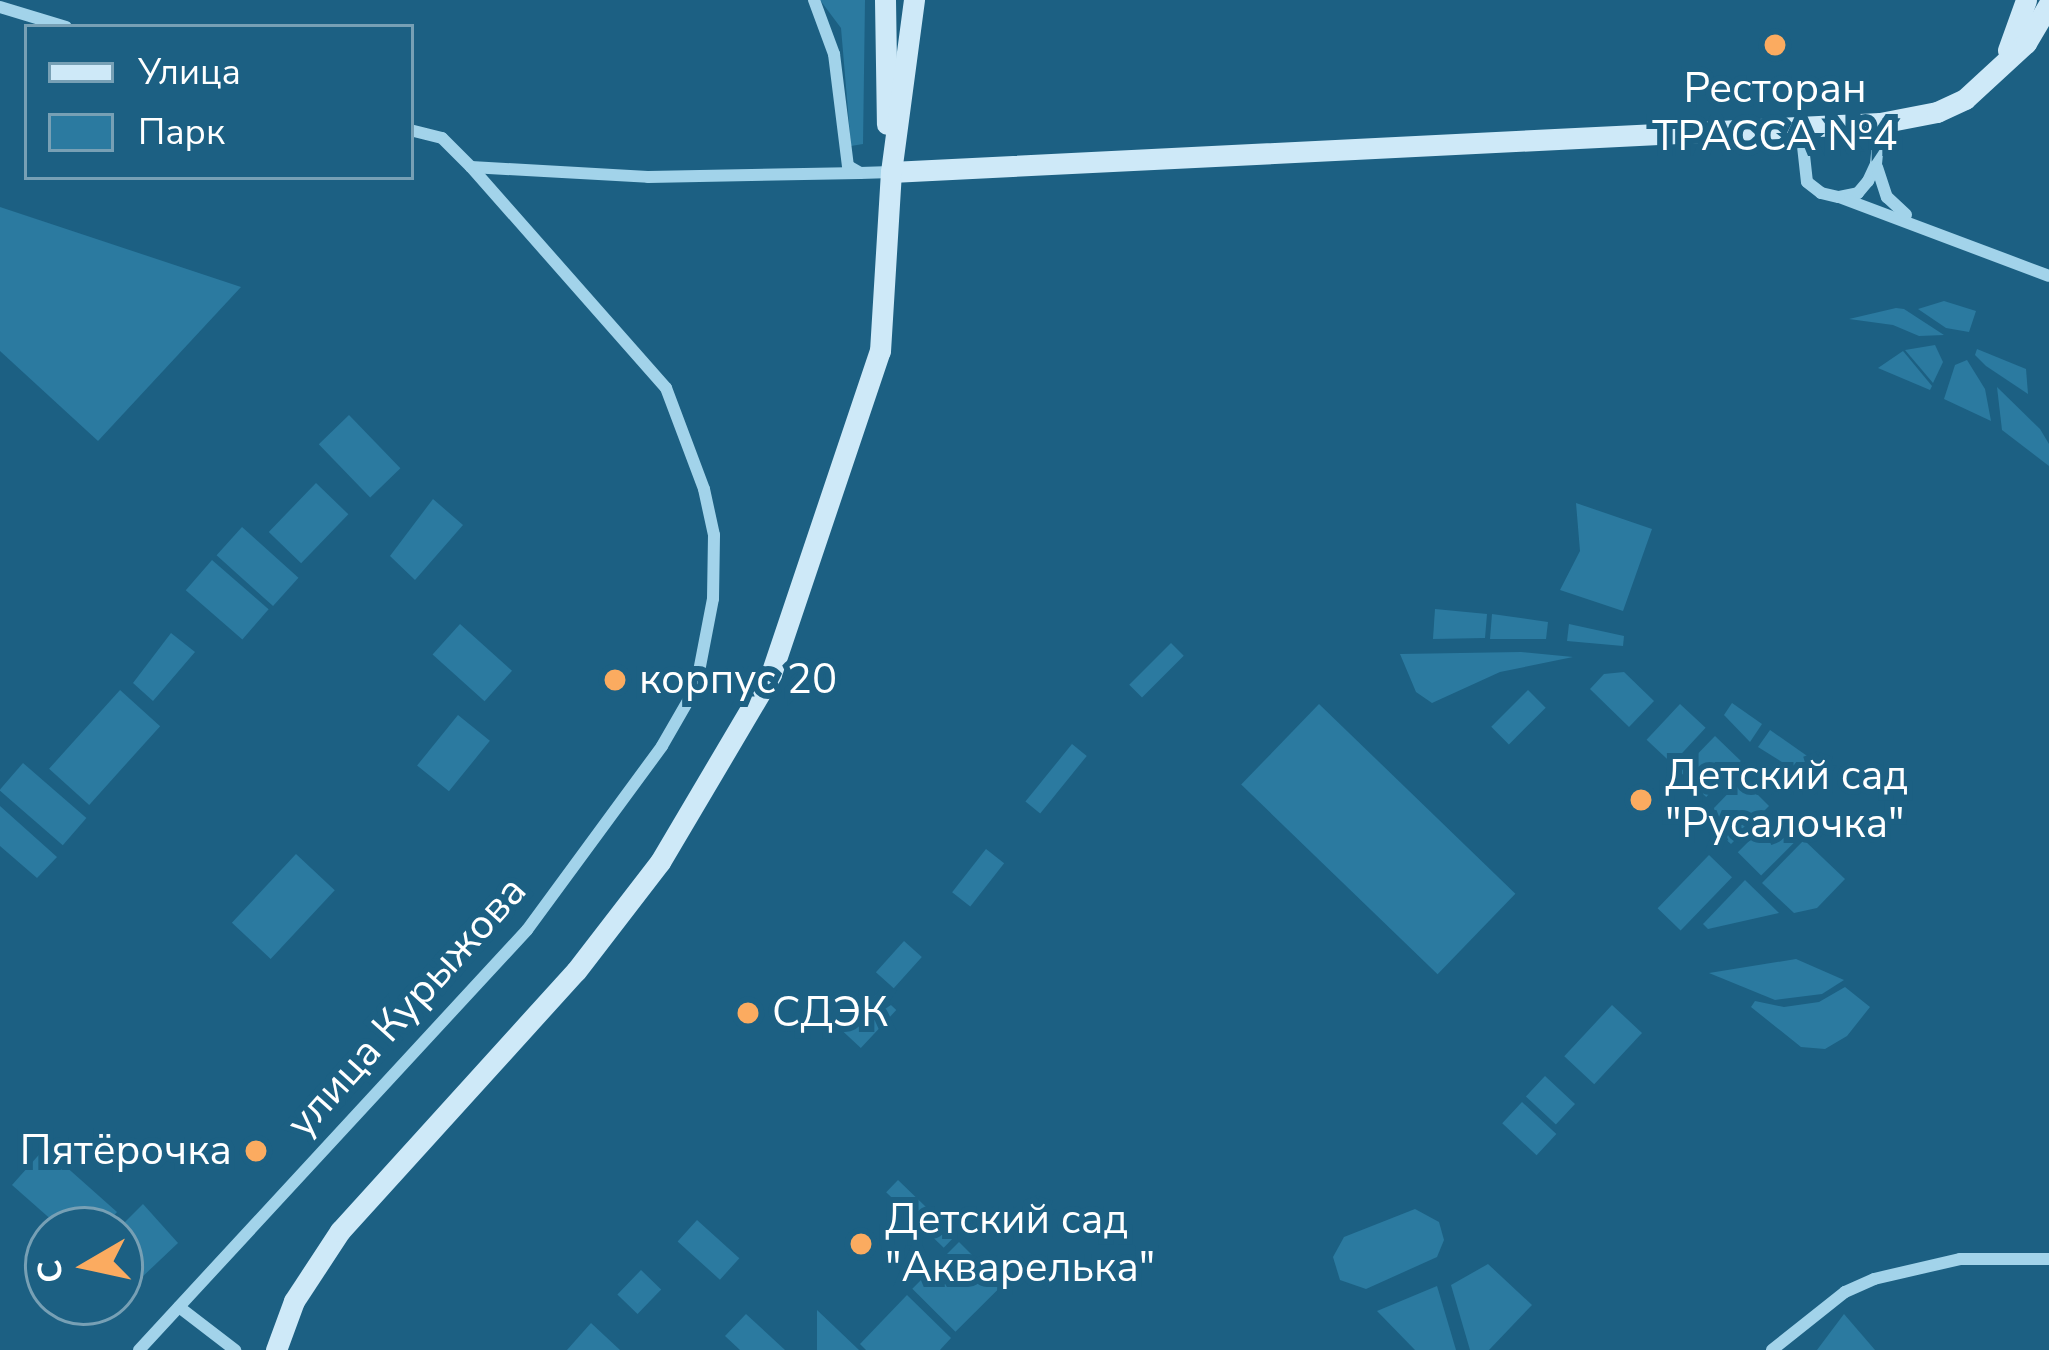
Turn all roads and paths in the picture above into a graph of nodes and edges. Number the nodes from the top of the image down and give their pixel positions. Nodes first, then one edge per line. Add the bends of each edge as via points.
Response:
1 (814, 0) edge
2 (885, 0) edge
3 (914, 0) edge
4 (2026, 0) edge
5 (2049, 4) edge
6 (0, 7) edge
7 (56, 24) edge
8 (1994, 76) junction
9 (1880, 123) junction
10 (1801, 128) junction
11 (414, 131) edge
12 (1876, 164) junction
13 (471, 167) junction
14 (891, 172) junction
15 (860, 173) junction
16 (1839, 197) junction
17 (1911, 220) junction
18 (2049, 275) edge
19 (2049, 1259) edge
20 (179, 1307) junction
21 (139, 1350) edge
22 (236, 1350) edge
23 (276, 1350) edge
24 (1772, 1350) edge

1 - 15 street via 834,54 842,150
2 - 14 street
3 - 14 street
4 - 8 street
5 - 8 street
6 - 7 street
8 - 9 street via 1937,112
9 - 10 street
9 - 12 street
10 - 14 street
10 - 16 street via 1807,182
11 - 13 street via 442,138
12 - 16 street via 1858,193
12 - 17 street via 1887,197
13 - 15 street via 648,177
13 - 20 street, улица Курыжова via 666,388 714,535 713,599 696,687 527,930
14 - 15 street
14 - 23 street via 880,351 771,674 660,862 576,971 340,1231 294,1301
16 - 17 street
17 - 18 street
19 - 24 street via 1960,1259 1874,1279
20 - 21 street, улица Курыжова
20 - 22 street

